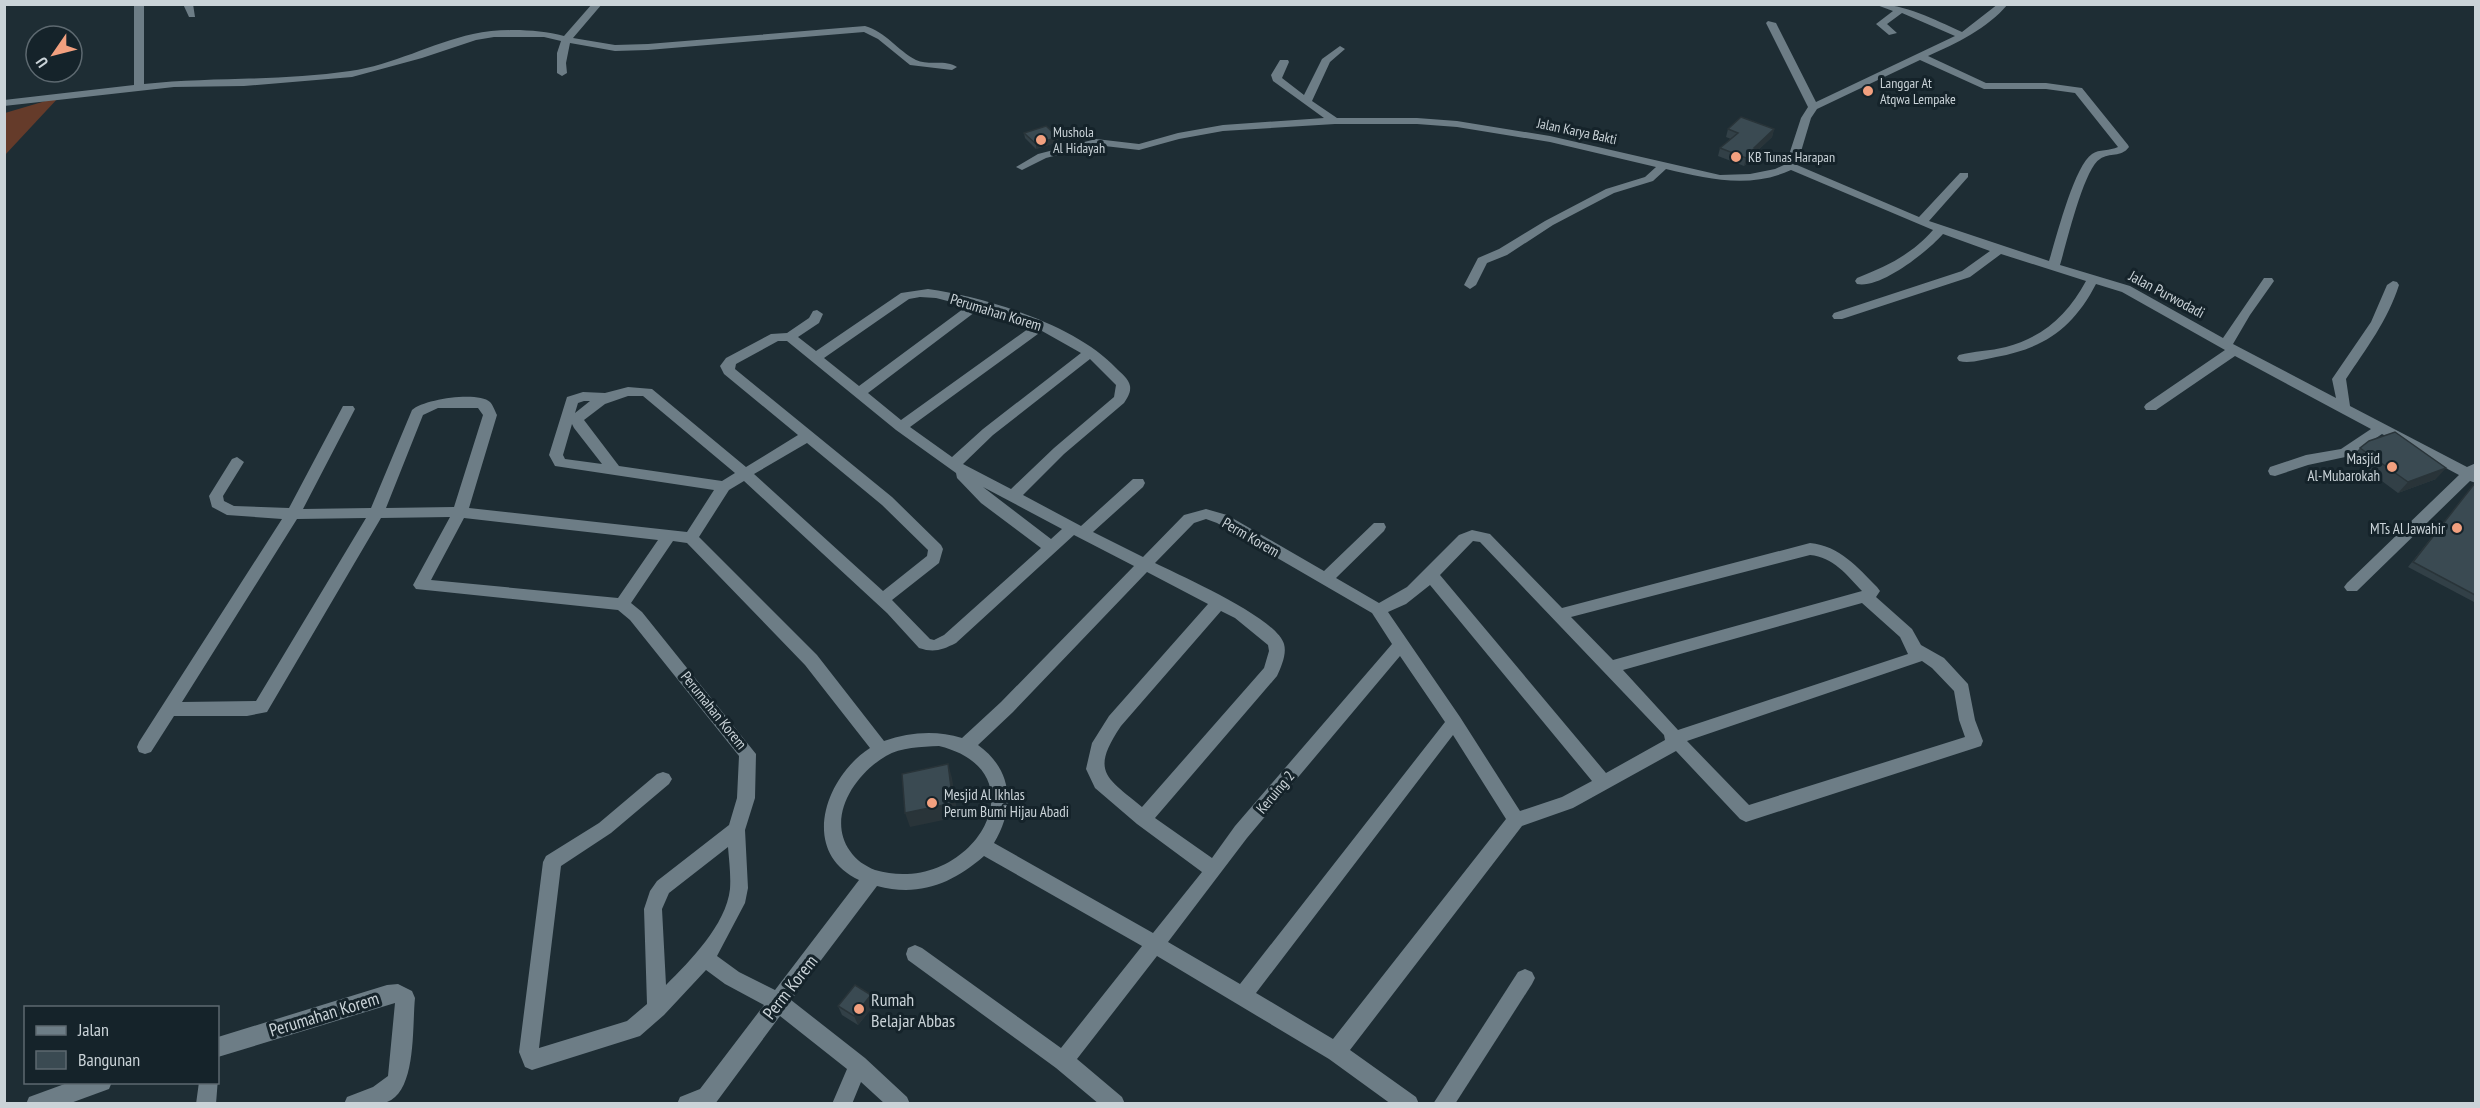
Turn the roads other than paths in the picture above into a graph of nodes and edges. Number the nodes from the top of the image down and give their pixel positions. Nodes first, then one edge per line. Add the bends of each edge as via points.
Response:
1 (139, 4) edge
2 (188, 4) edge
3 (598, 4) edge
4 (1878, 4) edge
5 (1999, 5) edge
6 (1901, 10) junction
7 (192, 15) dead end
8 (1771, 23) dead end
9 (1892, 33) dead end
10 (1963, 36) junction
11 (566, 38) junction
12 (1340, 49) dead end
13 (1921, 57) junction
14 (1284, 62) dead end
15 (952, 67) dead end
16 (562, 73) dead end
17 (139, 88) junction
18 (1306, 102) junction
19 (4, 103) edge
20 (1813, 108) junction
21 (1335, 121) junction
22 (1664, 165) junction
23 (1791, 166) junction
24 (1022, 167) dead end
25 (1964, 175) dead end
26 (1921, 222) junction
27 (1941, 229) junction
28 (1999, 250) junction
29 (2053, 267) junction
30 (2092, 278) junction
31 (1861, 281) dead end
32 (2268, 281) dead end
33 (1470, 285) dead end
34 (2393, 285) dead end
35 (976, 305) junction
36 (817, 314) dead end
37 (1838, 316) dead end
38 (1042, 325) junction
39 (790, 337) junction
40 (2230, 348) junction
41 (1089, 353) junction
42 (818, 357) junction
43 (1964, 358) dead end
44 (859, 393) junction
45 (2151, 407) dead end
46 (2343, 407) junction
47 (348, 409) dead end
48 (572, 420) junction
49 (902, 427) junction
50 (2382, 428) junction
51 (808, 436) junction
52 (237, 462) dead end
53 (955, 466) junction
54 (615, 471) junction
55 (2276, 471) dead end
56 (744, 473) junction
57 (2473, 473) edge
58 (1138, 483) dead end
59 (724, 486) junction
60 (1012, 497) junction
61 (376, 512) junction
62 (460, 512) junction
63 (293, 514) junction
64 (1379, 527) dead end
65 (1078, 530) junction
66 (669, 535) junction
67 (691, 538) junction
68 (1052, 548) junction
69 (1145, 565) junction
70 (1430, 574) junction
71 (1325, 579) junction
72 (2352, 587) dead end
73 (1865, 596) junction
74 (882, 600) junction
75 (1218, 603) junction
76 (622, 604) junction
77 (1377, 609) junction
78 (1557, 615) junction
79 (1401, 644) junction
80 (1915, 648) junction
81 (1608, 668) junction
82 (170, 709) junction
83 (1454, 722) junction
84 (1674, 738) junction
85 (965, 746) junction
86 (145, 747) dead end
87 (881, 750) junction
88 (663, 779) dead end
89 (1603, 782) junction
90 (1143, 819) junction
91 (1516, 820) junction
92 (736, 830) junction
93 (983, 846) junction
94 (1214, 870) junction
95 (872, 878) junction
96 (1155, 944) junction
97 (915, 954) dead end
98 (705, 958) junction
99 (1525, 978) dead end
100 (1242, 996) junction
101 (778, 1002) junction
102 (657, 1008) junction
103 (219, 1047) edge
104 (1336, 1052) junction
105 (1063, 1061) junction
106 (858, 1065) junction
107 (99, 1084) edge
108 (209, 1084) edge
109 (706, 1100) edge
110 (36, 1104) edge
111 (206, 1104) edge
112 (354, 1104) edge
113 (687, 1104) edge
114 (842, 1104) edge
115 (900, 1104) edge
116 (1114, 1104) edge
117 (1409, 1104) edge
118 (1443, 1104) edge

1 - 17 street
2 - 7 street
3 - 11 street
4 - 6 street
5 - 10 street
6 - 9 street via 1881,24
6 - 10 street
8 - 20 street
10 - 13 street
11 - 15 street via 615,48 865,29 914,63
11 - 16 street
11 - 17 street via 517,33 474,37 352,74
12 - 18 street via 1326,61
13 - 20 street
13 - 29 street via 1988,87 2078,90 2124,147 2096,156 2090,163 2072,201
14 - 18 street via 1277,79
17 - 19 street
18 - 21 street
20 - 23 street
21 - 22 street, Jalan Karya Bakti via 1457,124 1550,139
21 - 24 street, Jalan Karya Bakti via 1223,128 1139,147 1104,142 1076,146 1042,156
22 - 23 street, Jalan Karya Bakti via 1731,179 1778,172
22 - 33 street via 1650,179 1610,191 1482,261
23 - 26 street, Jalan Purwodadi
25 - 26 street
26 - 27 street, Jalan Purwodadi
27 - 28 street, Jalan Purwodadi
27 - 31 street via 1907,263
28 - 29 street, Jalan Purwodadi
28 - 37 street via 1966,274
29 - 30 street, Jalan Purwodadi
30 - 40 street, Jalan Purwodadi via 2134,293
30 - 43 street via 2073,309 2041,340 2002,354
32 - 40 street
34 - 46 street via 2339,380
35 - 38 street, Perumahan Korem
35 - 42 street, Perumahan Korem via 921,292 909,295
35 - 44 street
36 - 39 street via 815,320
38 - 41 street, Perumahan Korem
38 - 49 street
39 - 42 street
39 - 51 street via 776,337 726,366
40 - 45 street
40 - 46 street, Jalan Purwodadi
41 - 53 street via 988,432
41 - 60 street, Perumahan Korem via 1123,384 1119,400
42 - 44 street
44 - 49 street
46 - 50 street, Jalan Purwodadi
47 - 63 street
48 - 54 street
48 - 54 street via 556,455 560,463
48 - 56 street via 628,390 647,392
49 - 53 street
50 - 55 street via 2345,453 2306,460
50 - 57 street, Jalan Purwodadi
51 - 56 street
51 - 74 street via 887,501 936,549 934,559
52 - 63 street via 216,496 221,507 234,512
53 - 60 street
53 - 68 street via 986,499
54 - 59 street
56 - 59 street
56 - 74 street
57 - 72 street
58 - 65 street
59 - 67 street
60 - 65 street
61 - 62 street
61 - 62 street via 420,409 434,404 482,403 490,415
61 - 63 street
61 - 82 street via 261,707
62 - 66 street
62 - 76 street via 421,585
63 - 82 street
64 - 71 street
65 - 68 street
65 - 69 street
66 - 67 street
66 - 76 street
67 - 87 street via 811,660
68 - 74 street via 944,643 935,646 926,644
69 - 71 street, Perm Korem via 1189,519 1207,513
69 - 75 street
69 - 85 street, Perm Korem
70 - 77 street via 1396,603
70 - 78 street via 1464,539 1472,535 1485,538
70 - 89 street
71 - 77 street, Perm Korem
73 - 78 street via 1872,591 1822,548
73 - 80 street via 1906,633
73 - 81 street
75 - 90 street via 1100,743 1095,769 1101,783
75 - 90 street via 1269,634 1277,651 1271,671
76 - 92 street, Perumahan Korem via 636,616 748,754 746,798
77 - 79 street
78 - 81 street
79 - 83 street
79 - 94 street, Keruing 2 via 1241,832
80 - 84 street via 1918,654 1914,659
80 - 84 street via 1938,663 1962,689 1975,741 1746,814
81 - 84 street
82 - 86 street
83 - 91 street
83 - 100 street
84 - 89 street via 1673,744
85 - 87 street via 939,739 909,740
85 - 93 street via 984,759 996,778 1000,800 996,823
87 - 95 street via 857,767 845,783 832,816 835,842 849,863
88 - 102 street, Perumahan Korem via 604,828 552,862 529,1052 532,1060 633,1029
89 - 91 street via 1567,803
90 - 94 street
91 - 104 street
92 - 98 street, Perumahan Korem via 740,888 736,903
92 - 102 street via 663,887 656,897 653,909
93 - 95 street via 960,866 932,879 901,883
93 - 96 street
94 - 96 street, Keruing 2
95 - 101 street, Perm Korem
96 - 100 street
96 - 105 street, Keruing 2
97 - 105 street
98 - 101 street via 732,978
98 - 102 street, Perumahan Korem
99 - 118 street
100 - 104 street
101 - 106 street
101 - 109 street, Perm Korem
103 - 112 street, Perumahan Korem via 398,993 405,998 398,1078 386,1092
104 - 117 street
105 - 116 street
106 - 114 street
106 - 115 street
107 - 110 street
108 - 111 street
109 - 113 street

